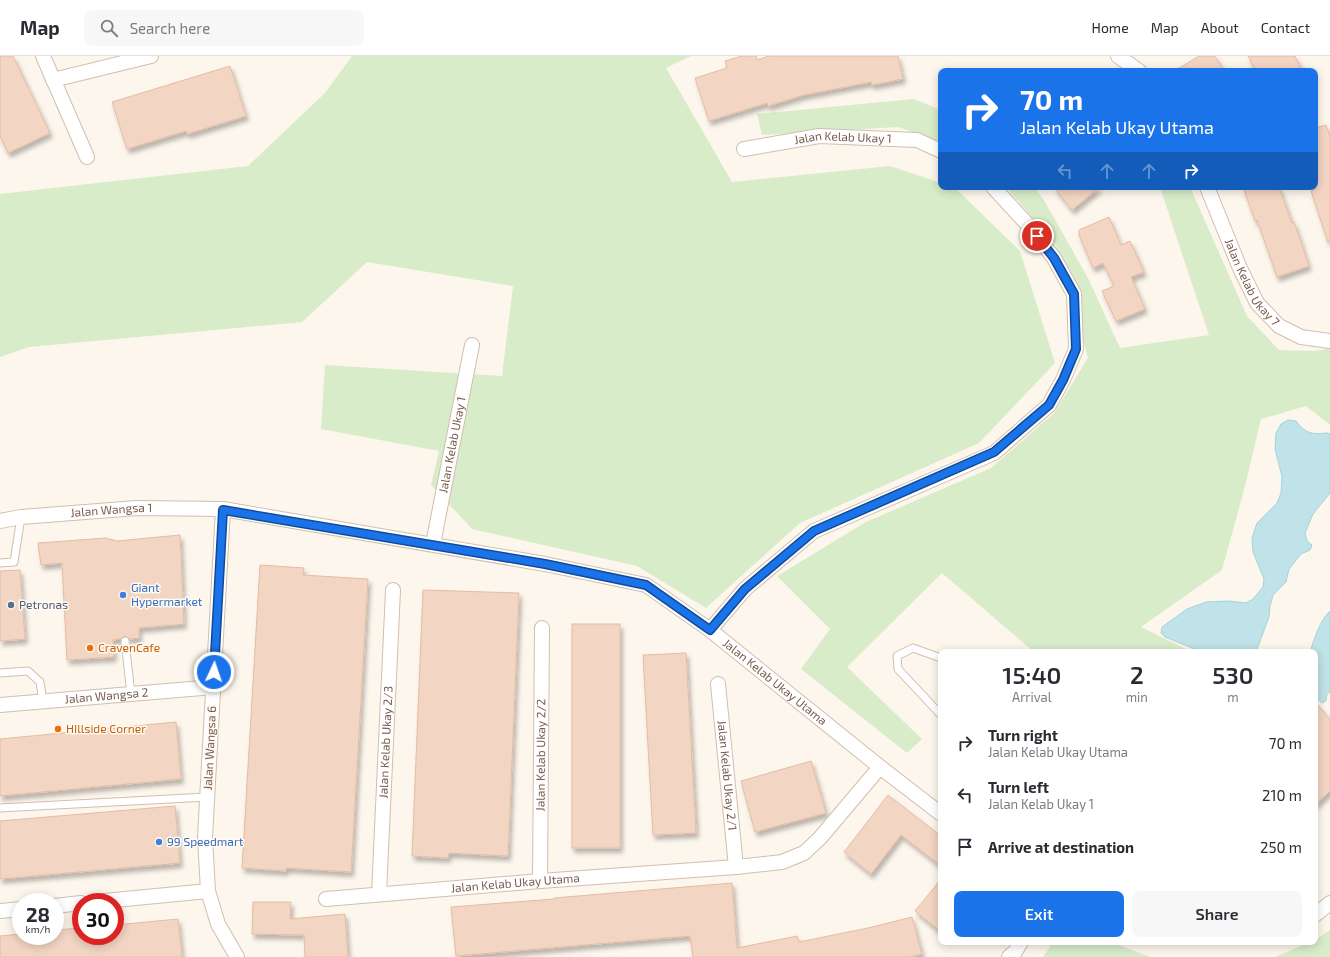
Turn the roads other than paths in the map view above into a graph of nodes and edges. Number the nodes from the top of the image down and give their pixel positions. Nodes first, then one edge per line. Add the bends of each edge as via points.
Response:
1 (43, 56) edge
2 (151, 56) edge
3 (1118, 56) edge
4 (1135, 68) edge
5 (53, 80) junction
6 (744, 149) dead end
7 (938, 150) edge
8 (87, 157) dead end
9 (996, 190) edge
10 (1208, 190) edge
11 (1330, 341) edge
12 (472, 345) dead end
13 (223, 510) junction
14 (21, 517) junction
15 (0, 521) edge
16 (433, 544) junction
17 (0, 563) edge
18 (393, 590) dead end
19 (542, 628) dead end
20 (710, 630) junction
21 (125, 641) dead end
22 (938, 657) edge
23 (0, 673) edge
24 (718, 684) dead end
25 (214, 687) junction
26 (131, 694) junction
27 (43, 701) junction
28 (0, 705) edge
29 (938, 712) edge
30 (880, 767) junction
31 (207, 797) junction
32 (0, 808) edge
33 (938, 812) edge
34 (736, 867) junction
35 (540, 881) junction
36 (208, 891) junction
37 (379, 894) junction
38 (124, 899) edge
39 (326, 899) dead end
40 (1330, 903) edge
41 (12, 910) edge
42 (0, 911) edge
43 (1318, 913) edge
44 (1019, 945) edge
45 (237, 957) edge
46 (1009, 957) edge

1 - 5 street
2 - 5 street
3 - 4 street
5 - 8 street
6 - 7 street, Jalan Kelab Ukay 1 via 819,136 917,140
9 - 20 street via 1054,258 1074,294 1076,349 1049,405 994,452 814,531 745,589
10 - 11 street, Jalan Kelab Ukay 7 via 1257,303 1279,326 1301,337
12 - 16 street, Jalan Kelab Ukay 1
13 - 14 street, Jalan Wangsa 1 via 137,508
13 - 16 street, Jalan Kelab Ukay Utama
13 - 25 street, Jalan Wangsa 6
14 - 15 street, Jalan Wangsa 1
14 - 17 lane via 14,562
16 - 20 street, Jalan Kelab Ukay Utama via 646,585
18 - 37 street, Jalan Kelab Ukay 2/3
19 - 35 street, Jalan Kelab Ukay 2/2
20 - 30 street, Jalan Kelab Ukay Utama
21 - 26 lane
22 - 29 lane via 913,648 897,656 898,669
23 - 27 lane via 28,671 40,682
24 - 34 street, Jalan Kelab Ukay 2/1
25 - 26 street, Jalan Wangsa 2
25 - 31 street, Jalan Wangsa 6
26 - 27 street, Jalan Wangsa 2
27 - 28 street, Jalan Wangsa 2
30 - 33 street, Jalan Kelab Ukay Utama
30 - 34 street, Jalan Kelab Ukay Utama via 820,838 804,853 782,862
31 - 32 lane
31 - 36 street, Jalan Wangsa 6 via 205,837
34 - 35 street, Jalan Kelab Ukay Utama
35 - 37 street, Jalan Kelab Ukay Utama
36 - 38 street
36 - 45 street, Jalan Wangsa 6 via 218,924
37 - 39 street, Jalan Kelab Ukay Utama
40 - 43 street
41 - 42 street
44 - 46 street

